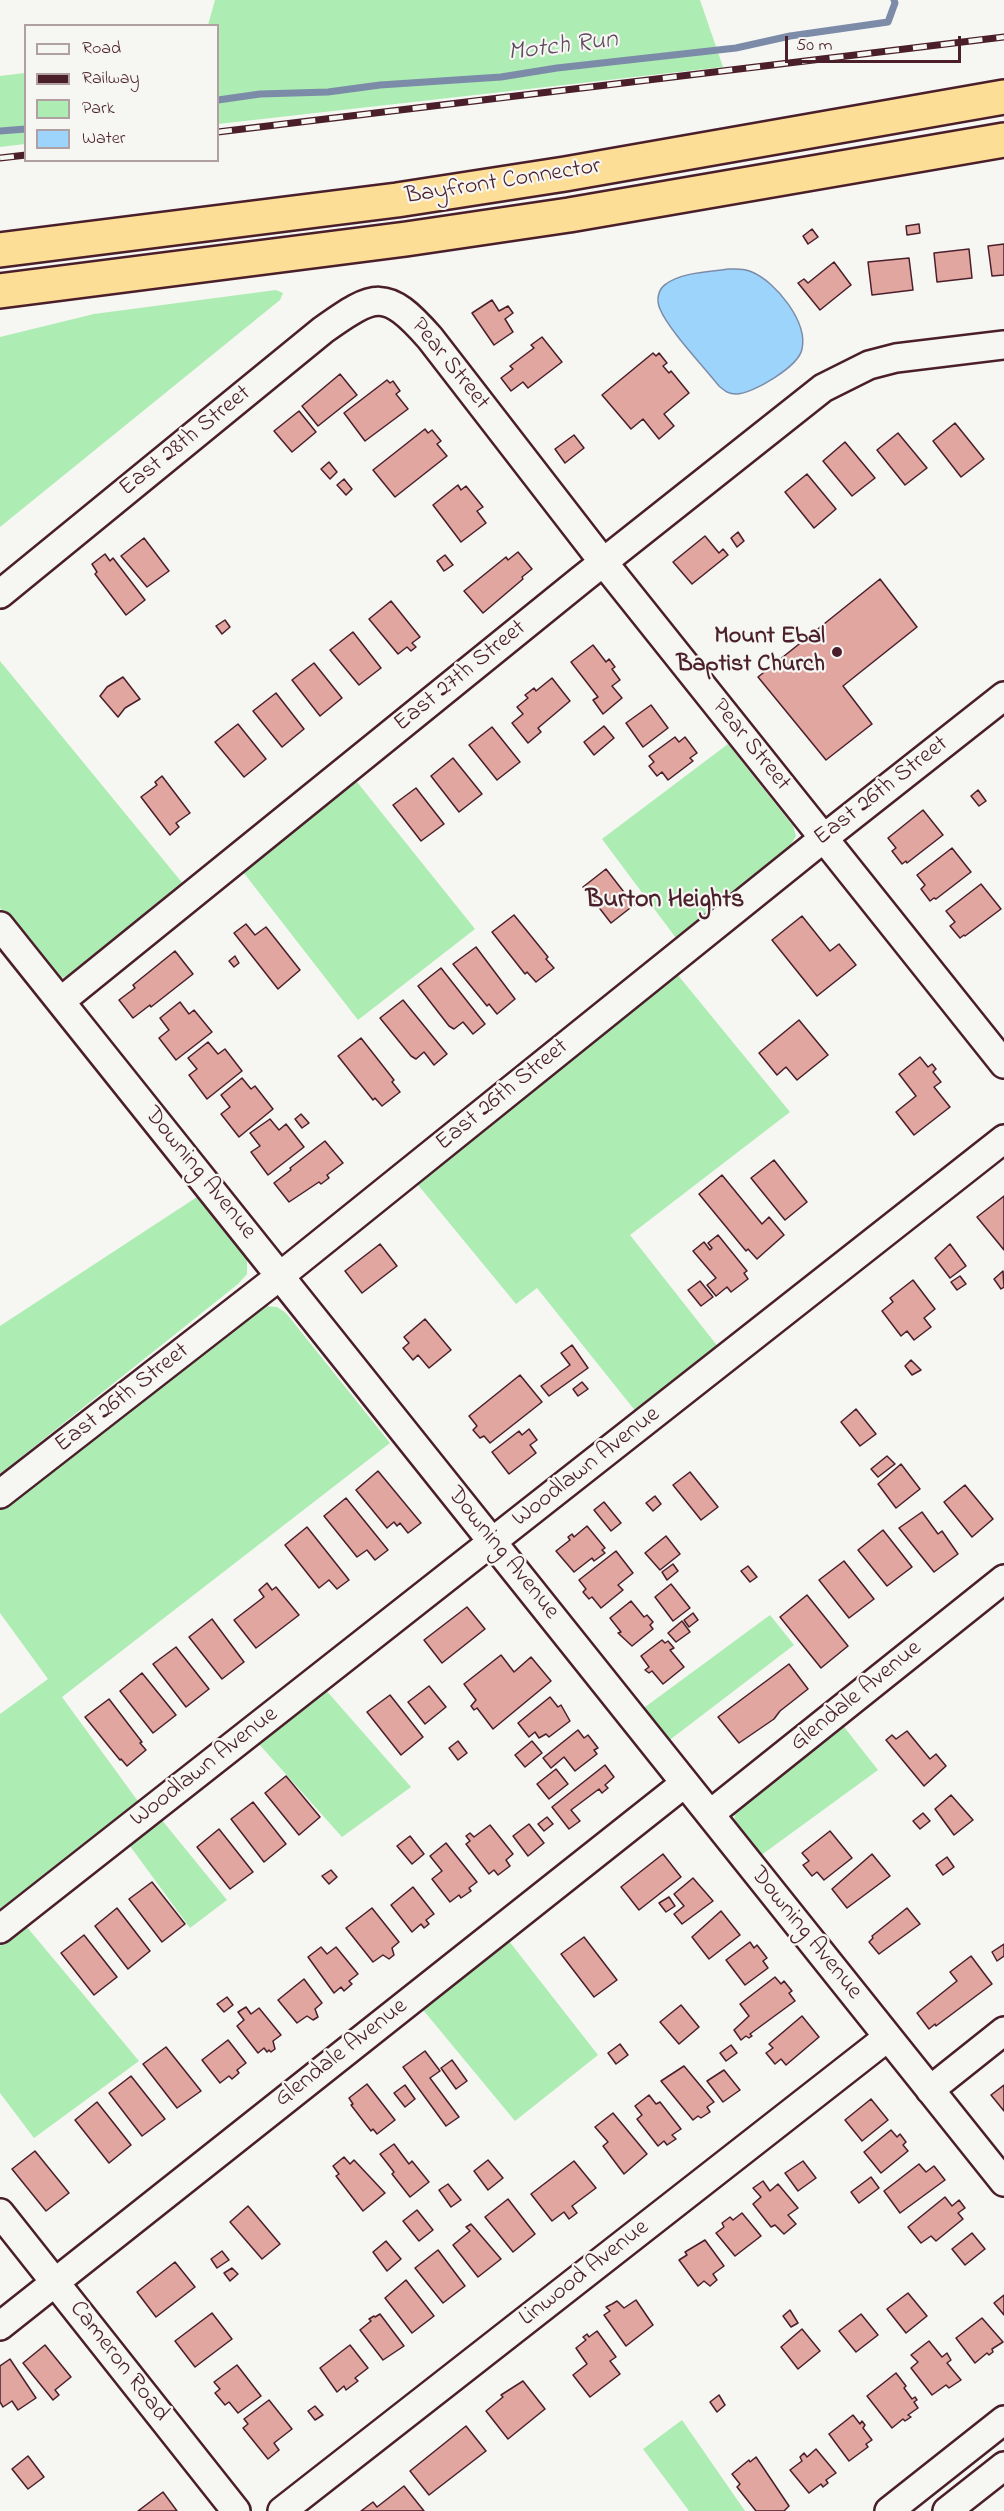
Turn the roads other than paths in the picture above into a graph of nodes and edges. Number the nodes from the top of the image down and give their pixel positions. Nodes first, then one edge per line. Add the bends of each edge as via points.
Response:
1 (1004, 97) edge
2 (1004, 140) edge
3 (0, 250) edge
4 (0, 291) edge
5 (377, 300) joint
6 (1004, 345) edge
7 (604, 562) junction
8 (0, 594) edge
9 (1004, 696) edge
10 (824, 838) junction
11 (0, 926) edge
12 (61, 1001) junction
13 (1004, 1064) edge
14 (1004, 1138) edge
15 (280, 1276) junction
16 (0, 1494) edge
17 (493, 1542) junction
18 (1004, 1579) edge
19 (685, 1783) junction
20 (710, 1814) junction
21 (0, 1929) edge
22 (1004, 2031) edge
23 (888, 2037) junction
24 (930, 2090) junction
25 (1004, 2182) edge
26 (0, 2213) edge
27 (54, 2281) junction
28 (0, 2325) edge
29 (1004, 2420) edge
30 (1004, 2466) edge
31 (236, 2511) edge
32 (282, 2511) edge
33 (889, 2511) edge
34 (947, 2511) edge

1 - 3 highway, Bayfront Connector via 397,200
2 - 4 highway, Bayfront Connector via 558,217
5 - 7 street, Pear Street via 410,315 430,338
5 - 8 street, East 28th Street via 350,310 323,330
6 - 7 street, East 27th Street via 869,364 823,388
7 - 10 street, Pear Street
7 - 12 street, East 27th Street
9 - 10 street, East 26th Street
10 - 13 street, Pear Street
10 - 15 street, East 26th Street
11 - 12 street, Downing Avenue
12 - 15 street, Downing Avenue
14 - 17 street, Woodlawn Avenue
15 - 16 street, East 26th Street
15 - 17 street, Downing Avenue
17 - 19 street, Downing Avenue
17 - 21 street, Woodlawn Avenue
18 - 20 street, Glendale Avenue
19 - 20 street, Downing Avenue
19 - 27 street, Glendale Avenue
20 - 23 street, Downing Avenue
22 - 24 street
23 - 24 street, Downing Avenue
23 - 32 street, Linwood Avenue
24 - 25 street, Downing Avenue
26 - 27 street, Cameron Road
27 - 28 street, Glendale Avenue
27 - 31 street, Cameron Road
29 - 33 street
30 - 34 street

